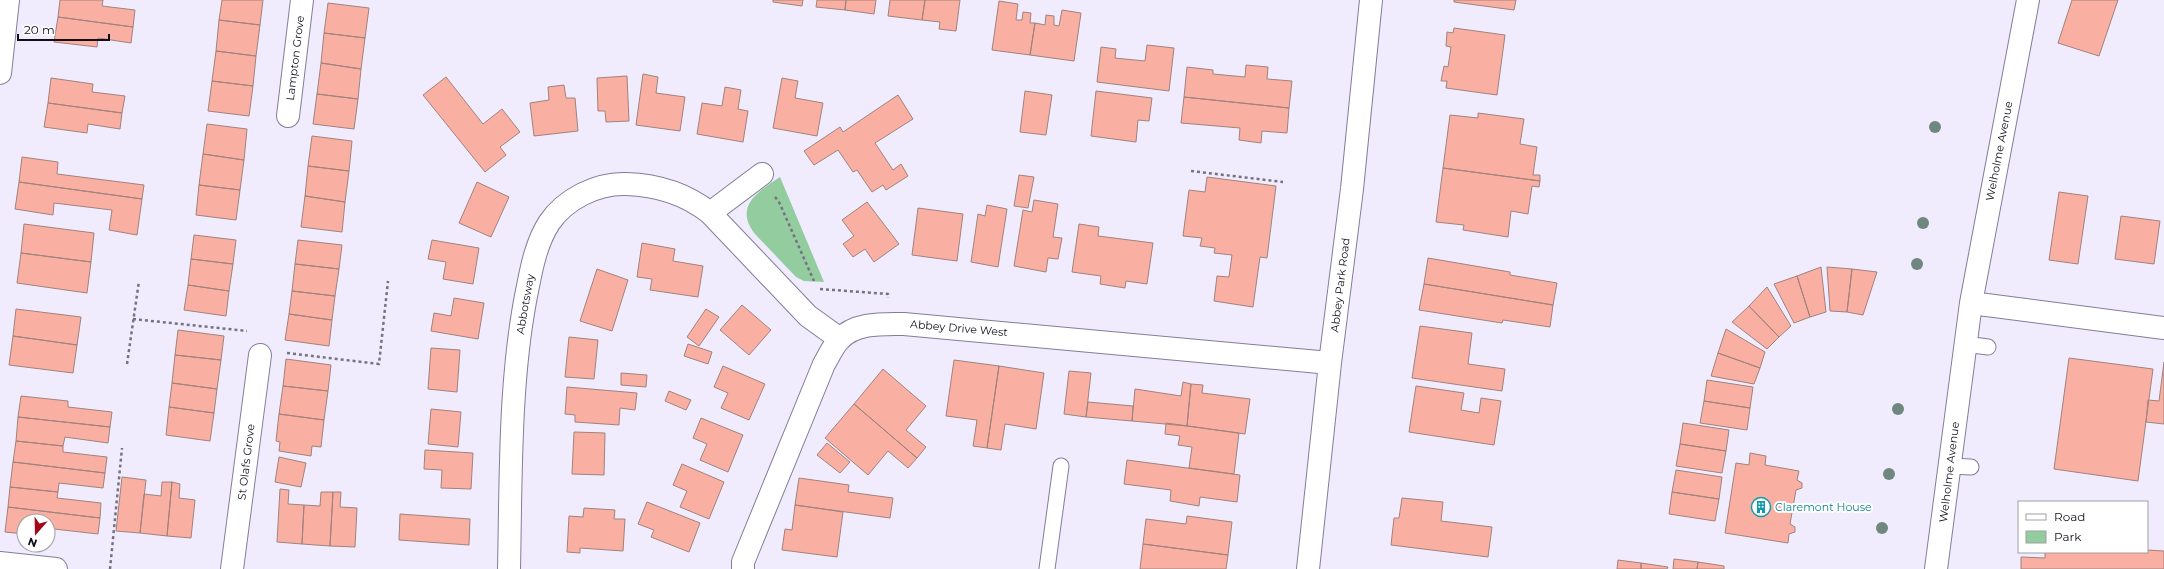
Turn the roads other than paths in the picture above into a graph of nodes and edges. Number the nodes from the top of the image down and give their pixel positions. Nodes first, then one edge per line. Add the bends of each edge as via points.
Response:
1 (8, 0) edge
2 (302, 0) edge
3 (1371, 0) edge
4 (2028, 0) edge
5 (0, 73) edge
6 (288, 116) dead end
7 (760, 175) road end
8 (710, 213) junction
9 (1970, 303) junction
10 (2164, 328) edge
11 (840, 339) junction
12 (1966, 344) junction
13 (1988, 347) dead end
14 (260, 354) road end
15 (1330, 363) junction
16 (1061, 466) dead end
17 (1949, 466) junction
18 (1971, 467) dead end
19 (0, 563) edge
20 (56, 569) edge
21 (232, 569) edge
22 (509, 569) edge
23 (743, 569) edge
24 (1047, 569) edge
25 (1308, 569) edge
26 (1936, 569) edge

1 - 5 street
2 - 6 street, Lampton Grove
3 - 15 street, Abbey Park Road via 1352,189
4 - 9 street, Welholme Avenue
7 - 8 street
8 - 11 street, Abbotsway via 808,316
8 - 22 street, Abbotsway via 699,204 675,192 638,184 618,184 598,188 579,196 562,208 549,223 533,261 517,351
9 - 10 street
9 - 12 street, Welholme Avenue
11 - 15 street, Abbey Drive West via 855,330 875,324 892,324
11 - 23 street, Abbey Drive West via 824,364 743,562
12 - 13 lane
12 - 17 street, Welholme Avenue
14 - 21 street, St Olafs Grove
15 - 25 street, Abbey Park Road
16 - 24 lane
17 - 18 lane
17 - 26 street, Welholme Avenue
19 - 20 street

